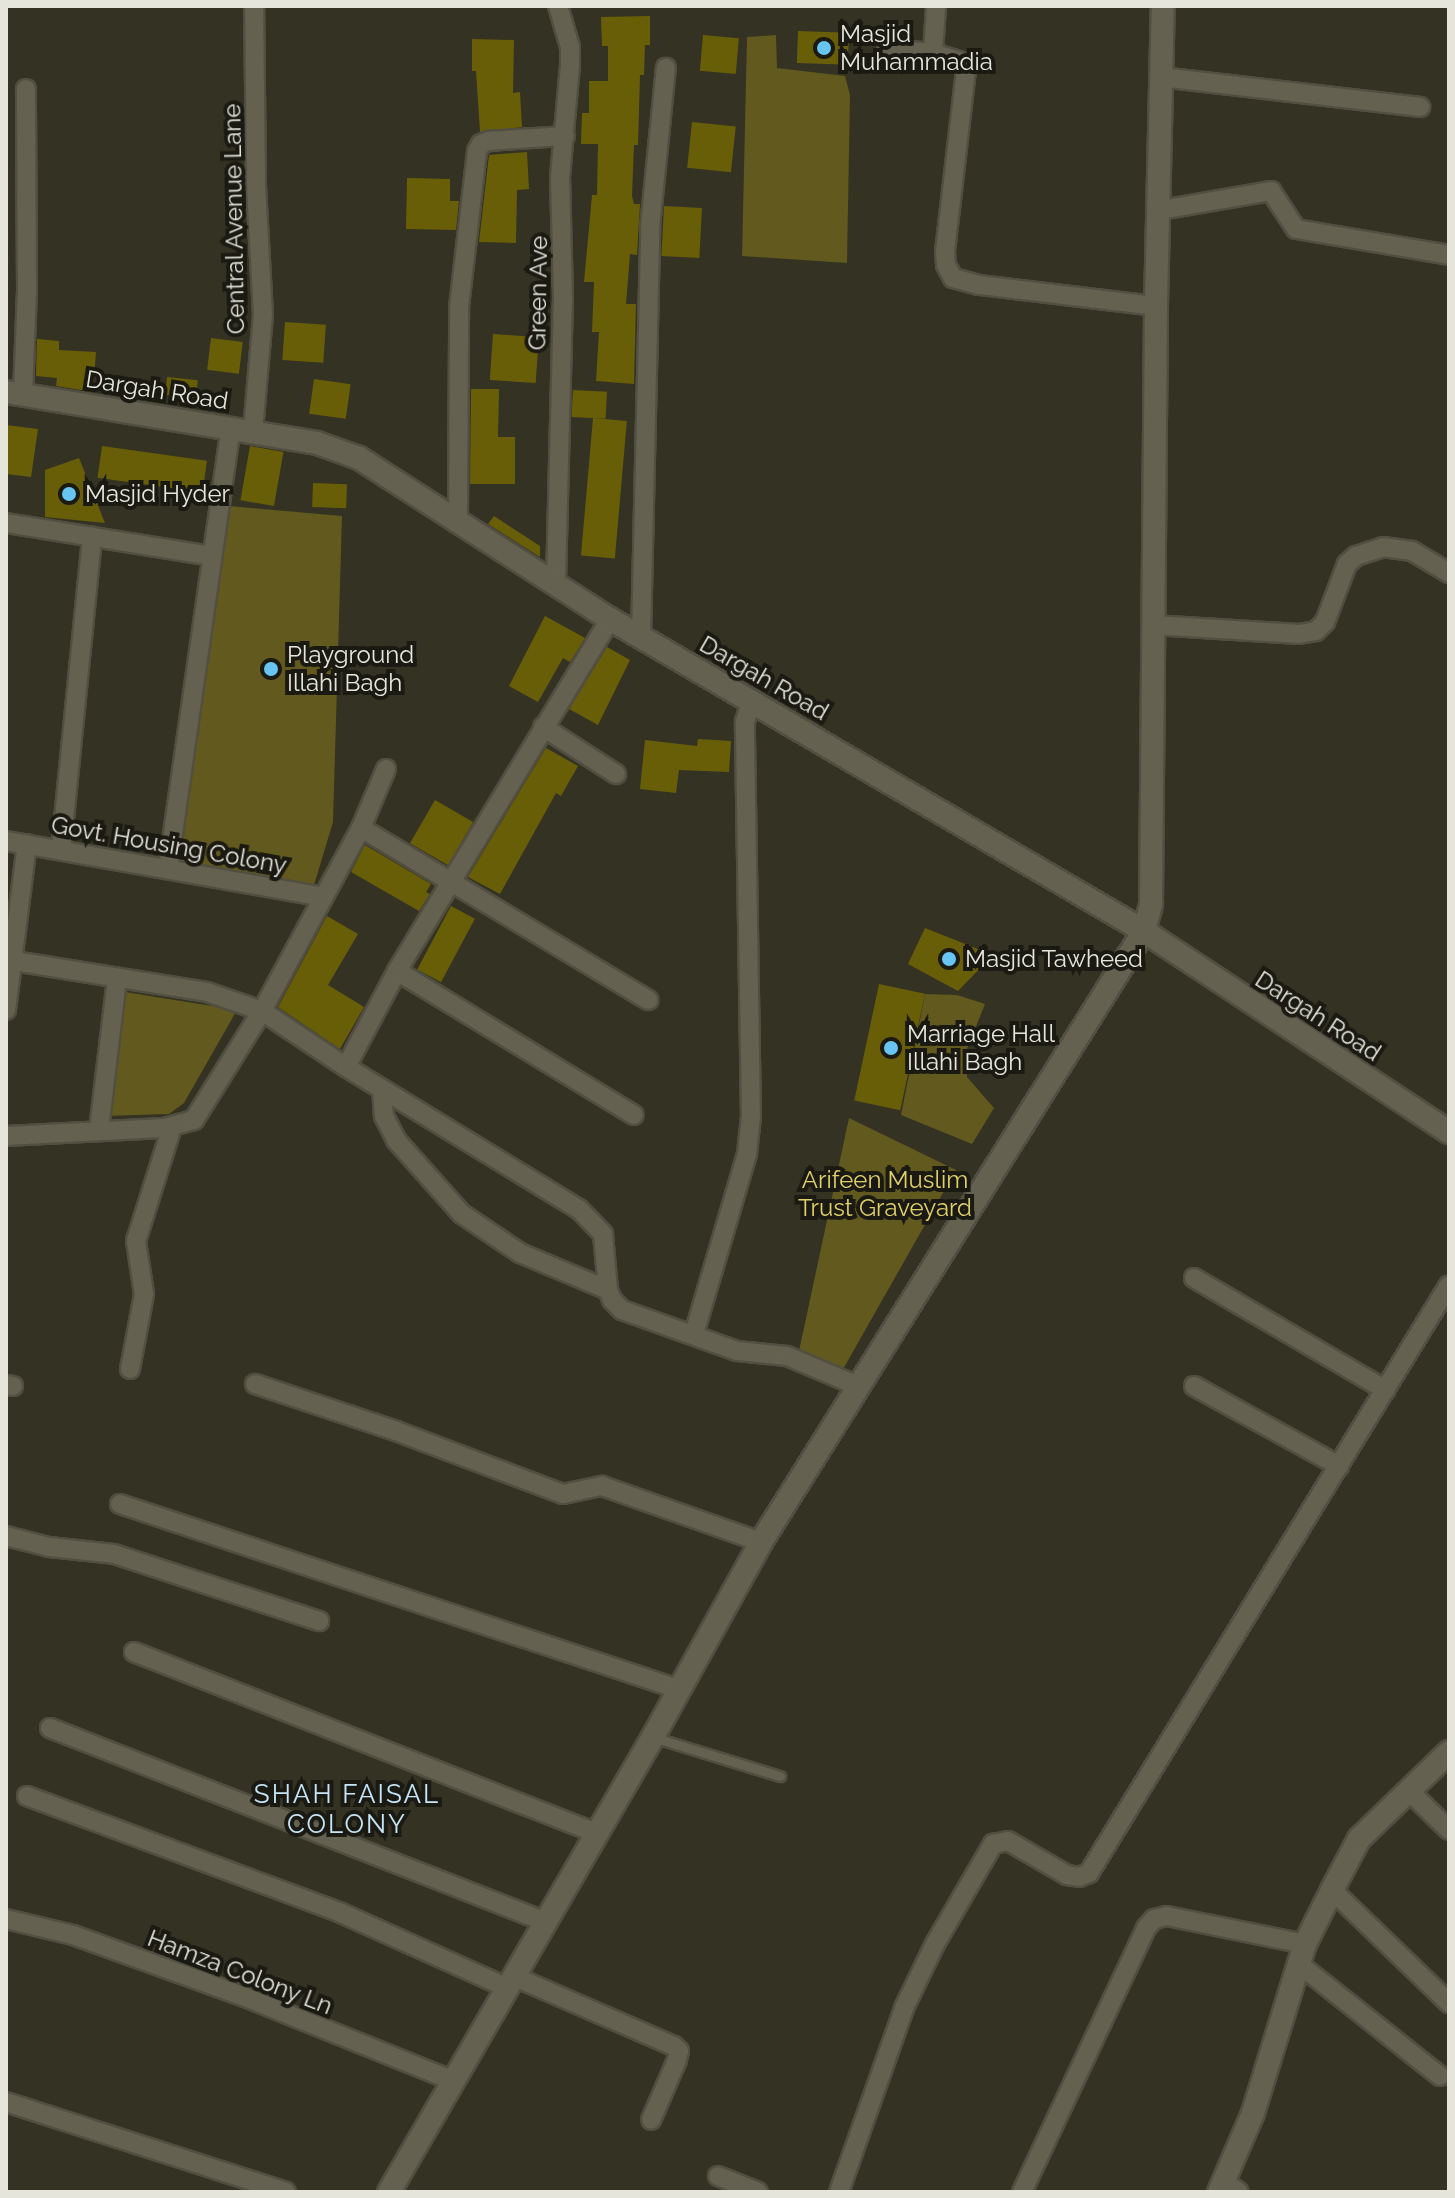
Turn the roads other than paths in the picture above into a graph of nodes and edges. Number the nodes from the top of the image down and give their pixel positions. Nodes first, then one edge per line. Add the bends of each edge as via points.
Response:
1 (254, 6) edge
2 (558, 6) edge
3 (936, 6) edge
4 (1163, 6) edge
5 (887, 49) dead end
6 (933, 53) junction
7 (666, 68) dead end
8 (1161, 77) junction
9 (26, 89) dead end
10 (1420, 107) dead end
11 (565, 136) junction
12 (1161, 210) junction
13 (1449, 255) edge
14 (1156, 306) junction
15 (14, 393) edge
16 (242, 430) junction
17 (458, 522) junction
18 (6, 523) edge
19 (92, 537) junction
20 (211, 556) junction
21 (1449, 573) edge
22 (556, 583) junction
23 (610, 619) junction
24 (1153, 625) junction
25 (641, 637) junction
26 (751, 701) junction
27 (543, 727) junction
28 (386, 769) dead end
29 (616, 774) dead end
30 (361, 828) junction
31 (6, 841) edge
32 (27, 844) junction
33 (61, 849) junction
34 (168, 869) junction
35 (451, 882) junction
36 (323, 897) junction
37 (1144, 931) junction
38 (14, 961) junction
39 (397, 971) junction
40 (117, 978) junction
41 (648, 1000) dead end
42 (6, 1010) edge
43 (262, 1011) junction
44 (346, 1067) junction
45 (382, 1089) junction
46 (634, 1115) dead end
47 (172, 1127) junction
48 (99, 1130) junction
49 (1449, 1132) edge
50 (6, 1136) edge
51 (1194, 1278) dead end
52 (1449, 1285) edge
53 (608, 1290) junction
54 (694, 1334) junction
55 (130, 1369) dead end
56 (255, 1384) dead end
57 (858, 1386) junction
58 (1194, 1386) dead end
59 (1386, 1390) junction
60 (1339, 1466) junction
61 (120, 1504) dead end
62 (6, 1536) edge
63 (761, 1542) junction
64 (319, 1621) dead end
65 (134, 1652) dead end
66 (678, 1689) junction
67 (50, 1728) dead end
68 (653, 1737) junction
69 (1449, 1752) edge
70 (780, 1776) dead end
71 (1408, 1790) junction
72 (27, 1796) dead end
73 (1449, 1830) edge
74 (596, 1833) junction
75 (1332, 1890) junction
76 (6, 1919) edge
77 (546, 1922) junction
78 (1302, 1954) junction
79 (511, 1982) junction
80 (1449, 2003) edge
81 (1440, 2076) dead end
82 (454, 2081) junction
83 (6, 2102) edge
84 (651, 2120) dead end
85 (718, 2176) dead end
86 (1227, 2188) edge
87 (286, 2192) edge
88 (389, 2192) edge
89 (758, 2192) edge
90 (839, 2192) edge
91 (1022, 2192) edge

1 - 16 street, Central Avenue Lane via 263,315
2 - 11 street, Green Ave via 570,47
3 - 6 street
4 - 8 street
5 - 6 street
6 - 14 street via 959,61 966,70 945,251 953,278
7 - 25 street via 650,227
8 - 10 street
8 - 12 street
9 - 15 street via 27,292
11 - 17 street via 489,141 477,151 459,307
11 - 22 street, Green Ave via 560,177 563,298
12 - 13 street via 1271,191 1296,229
12 - 14 street
14 - 24 street
15 - 16 street, Dargah Road
16 - 17 street, Dargah Road via 340,448
16 - 20 street, Central Avenue Lane
17 - 22 street, Dargah Road
18 - 19 street
19 - 20 street
19 - 33 street
20 - 34 street, Central Avenue Lane
21 - 24 street via 1412,551 1383,547 1347,564 1325,622 1316,631
22 - 23 street, Dargah Road
23 - 25 street, Dargah Road
23 - 27 street
24 - 37 street via 1151,904
25 - 26 street, Dargah Road
26 - 37 street, Dargah Road
26 - 54 street via 745,722 751,1118 747,1154
27 - 29 street
27 - 35 street
28 - 30 street
30 - 35 street
30 - 36 street
31 - 32 street, Govt. Housing Colony
32 - 33 street, Govt. Housing Colony
32 - 38 street
33 - 34 street, Govt. Housing Colony
34 - 36 street, Govt. Housing Colony
35 - 39 street
35 - 41 street
36 - 43 street
37 - 49 street, Dargah Road
37 - 57 street
38 - 40 street
38 - 42 street
39 - 44 street
39 - 46 street
40 - 43 street via 227,996
40 - 48 street
43 - 44 street
43 - 47 street via 204,1108 194,1120
44 - 45 street
45 - 53 street via 389,1129 462,1214 520,1253
45 - 53 street via 579,1209 603,1234
47 - 48 street
47 - 55 street via 136,1241 144,1294
48 - 50 street
51 - 59 street
52 - 59 street
53 - 54 street via 622,1310
54 - 57 street via 737,1351 787,1356
56 - 63 street via 563,1494 602,1486
57 - 63 street
58 - 60 street
59 - 60 street
60 - 90 street via 1089,1873 1067,1875 1008,1841 993,1844 904,2008
61 - 66 street
62 - 64 street via 114,1554
63 - 66 street
65 - 74 street
66 - 68 street
67 - 77 street
68 - 70 lane
68 - 74 street
69 - 71 street
71 - 73 street
71 - 75 street via 1359,1839
72 - 79 street
74 - 77 street
75 - 78 street
75 - 80 street
76 - 82 street, Hamza Colony Ln via 73,1935 245,1997
77 - 79 street
78 - 81 street
78 - 86 street
78 - 91 street via 1167,1916 1154,1919
79 - 82 street
79 - 84 street via 674,2046 677,2060
82 - 88 street
83 - 87 street
85 - 89 street

